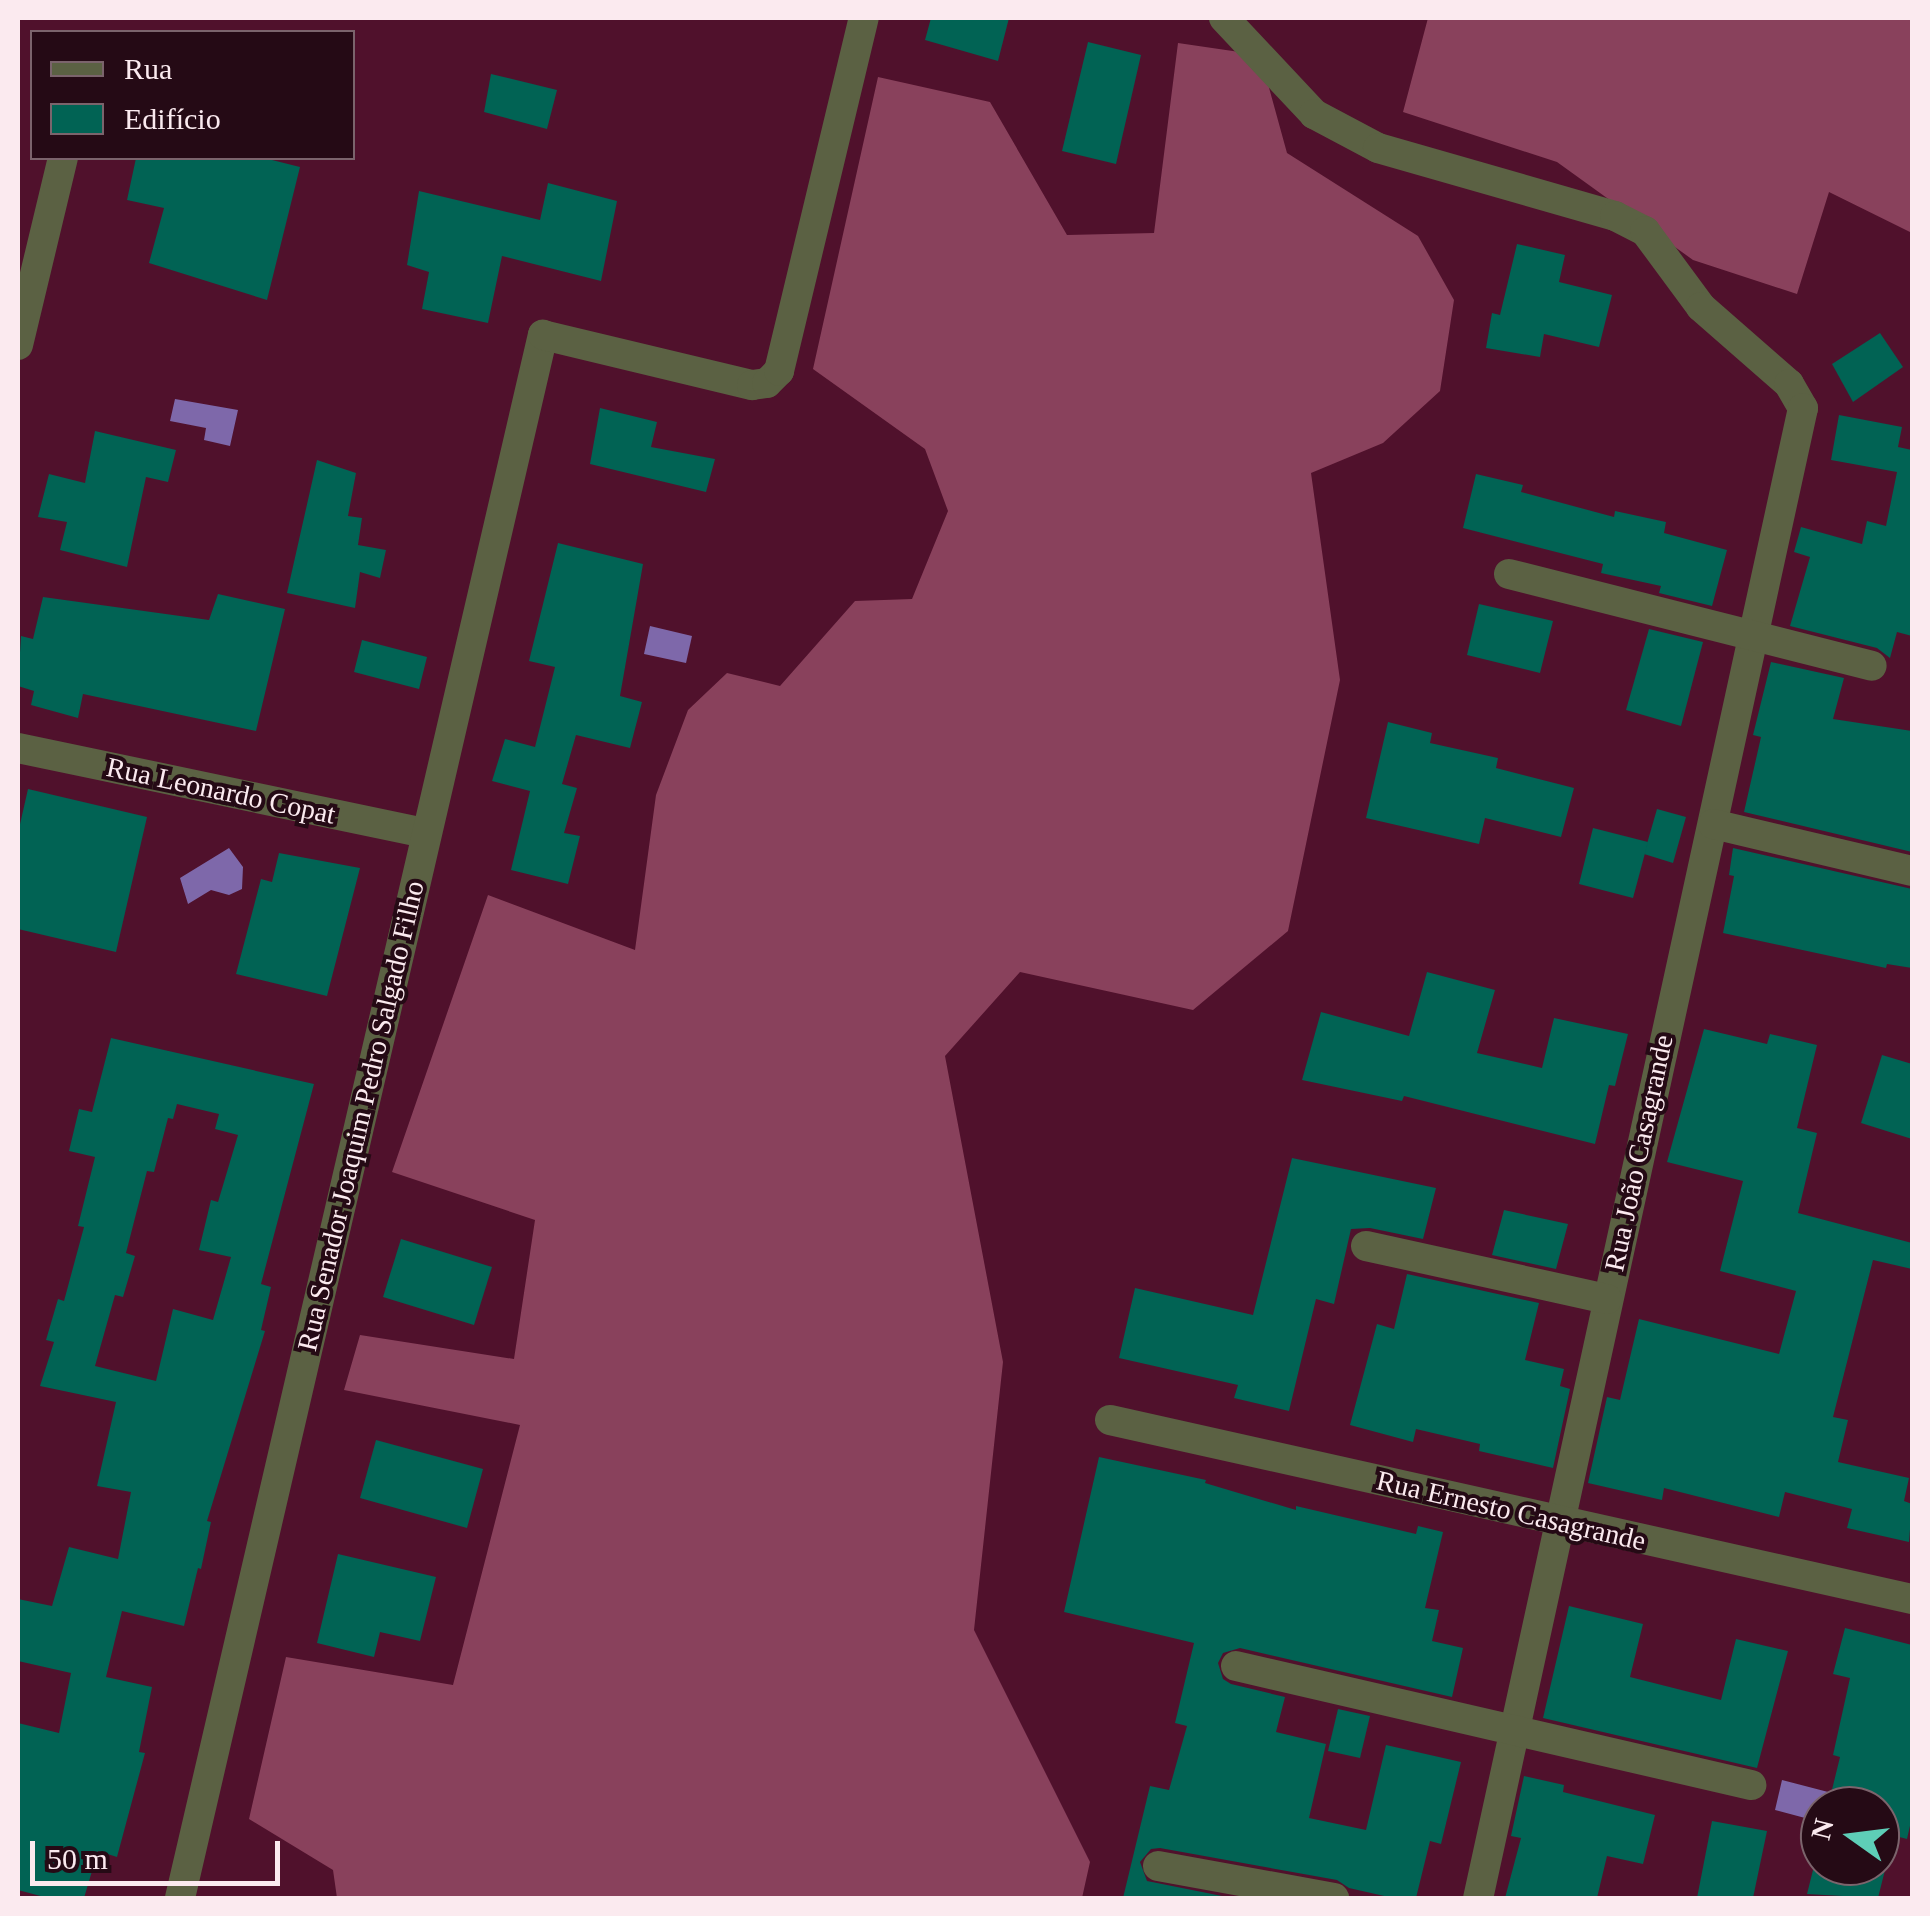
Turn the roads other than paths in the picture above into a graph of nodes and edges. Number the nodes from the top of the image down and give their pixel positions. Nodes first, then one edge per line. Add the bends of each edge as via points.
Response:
1 (864, 18) edge
2 (1224, 18) edge
3 (64, 160) edge
4 (18, 345) edge
5 (1509, 574) dead end
6 (1754, 637) junction
7 (1872, 666) dead end
8 (18, 748) edge
9 (1713, 824) junction
10 (425, 833) junction
11 (1912, 871) edge
12 (1366, 1246) dead end
13 (1607, 1300) junction
14 (1110, 1420) dead end
15 (1558, 1523) junction
16 (1912, 1598) edge
17 (1236, 1666) dead end
18 (1511, 1731) junction
19 (1751, 1785) dead end
20 (1158, 1866) dead end
21 (180, 1898) edge
22 (1334, 1898) edge
23 (1478, 1898) edge

1 - 10 street, Rua Senador Joaquim Pedro Salgado Filho via 779,371 766,383 752,384 543,334
2 - 6 street, Rua João Casagrande via 1314,114 1378,148 1615,216 1644,231 1701,307 1789,384 1803,408
3 - 4 street
5 - 6 street
6 - 7 street
6 - 9 street, Rua João Casagrande
8 - 10 street, Rua Leonardo Copat
9 - 11 street
9 - 13 street, Rua João Casagrande
10 - 21 street, Rua Senador Joaquim Pedro Salgado Filho
12 - 13 street
13 - 15 street, Rua João Casagrande
14 - 15 street, Rua Ernesto Casagrande
15 - 16 street, Rua Ernesto Casagrande
15 - 18 street, Rua João Casagrande
17 - 18 street
18 - 19 street
18 - 23 street, Rua João Casagrande
20 - 22 street

